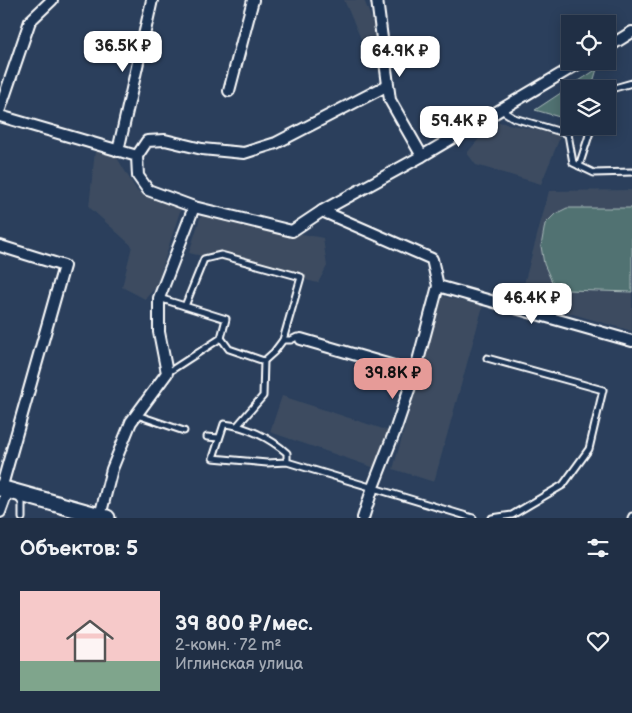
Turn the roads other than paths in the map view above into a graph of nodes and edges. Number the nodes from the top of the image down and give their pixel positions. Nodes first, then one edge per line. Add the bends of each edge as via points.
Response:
1 (52, 0) edge
2 (152, 0) edge
3 (253, 0) edge
4 (377, 0) edge
5 (632, 32) edge
6 (616, 42) edge
7 (568, 70) edge
8 (632, 83) edge
9 (388, 85) junction
10 (616, 88) edge
11 (229, 91) dead end
12 (0, 109) edge
13 (501, 110) junction
14 (0, 116) edge
15 (589, 135) edge
16 (118, 152) junction
17 (137, 156) junction
18 (422, 156) junction
19 (579, 166) junction
20 (632, 172) edge
21 (194, 207) junction
22 (322, 211) junction
23 (0, 246) edge
24 (438, 286) junction
25 (159, 298) junction
26 (185, 306) junction
27 (221, 338) junction
28 (301, 339) joint
29 (283, 340) junction
30 (632, 341) edge
31 (487, 358) dead end
32 (264, 361) junction
33 (415, 372) junction
34 (167, 374) junction
35 (137, 414) junction
36 (238, 425) junction
37 (184, 431) dead end
38 (207, 437) dead end
39 (219, 438) junction
40 (286, 462) junction
41 (373, 487) junction
42 (6, 490) edge
43 (0, 512) edge
44 (104, 517) edge
45 (22, 518) edge
46 (364, 518) edge
47 (473, 518) edge
48 (492, 518) edge

1 - 12 street via 30,21
2 - 16 street
3 - 11 street
4 - 9 street
5 - 6 street
7 - 13 street
8 - 10 lane
9 - 17 street via 276,143 244,153 202,149 165,140 147,141
9 - 18 street via 390,100
13 - 18 street
13 - 19 lane via 514,118 568,134 573,163
14 - 16 street
15 - 19 lane
16 - 17 street
17 - 21 street via 138,176 148,190
18 - 22 street
19 - 20 lane via 594,173
21 - 22 street via 292,231
21 - 25 street
22 - 24 street via 432,259
23 - 42 street via 64,266
24 - 30 street
24 - 33 street
25 - 26 lane
25 - 34 street via 159,332
26 - 27 lane via 226,319
26 - 29 lane via 204,259 221,255 301,277
27 - 32 lane via 229,349
27 - 34 lane
28 - 29 lane
28 - 33 street
29 - 32 lane
31 - 48 lane via 603,390 589,448 563,485 512,515
32 - 36 lane via 263,396
33 - 41 street
34 - 35 street
35 - 37 lane
35 - 44 street via 112,469
36 - 39 lane via 224,424
36 - 40 lane via 278,445 287,453
38 - 39 lane
39 - 40 lane via 213,458
40 - 41 lane
41 - 46 street
41 - 47 lane
42 - 43 street
42 - 44 main road
42 - 45 lane via 22,503

